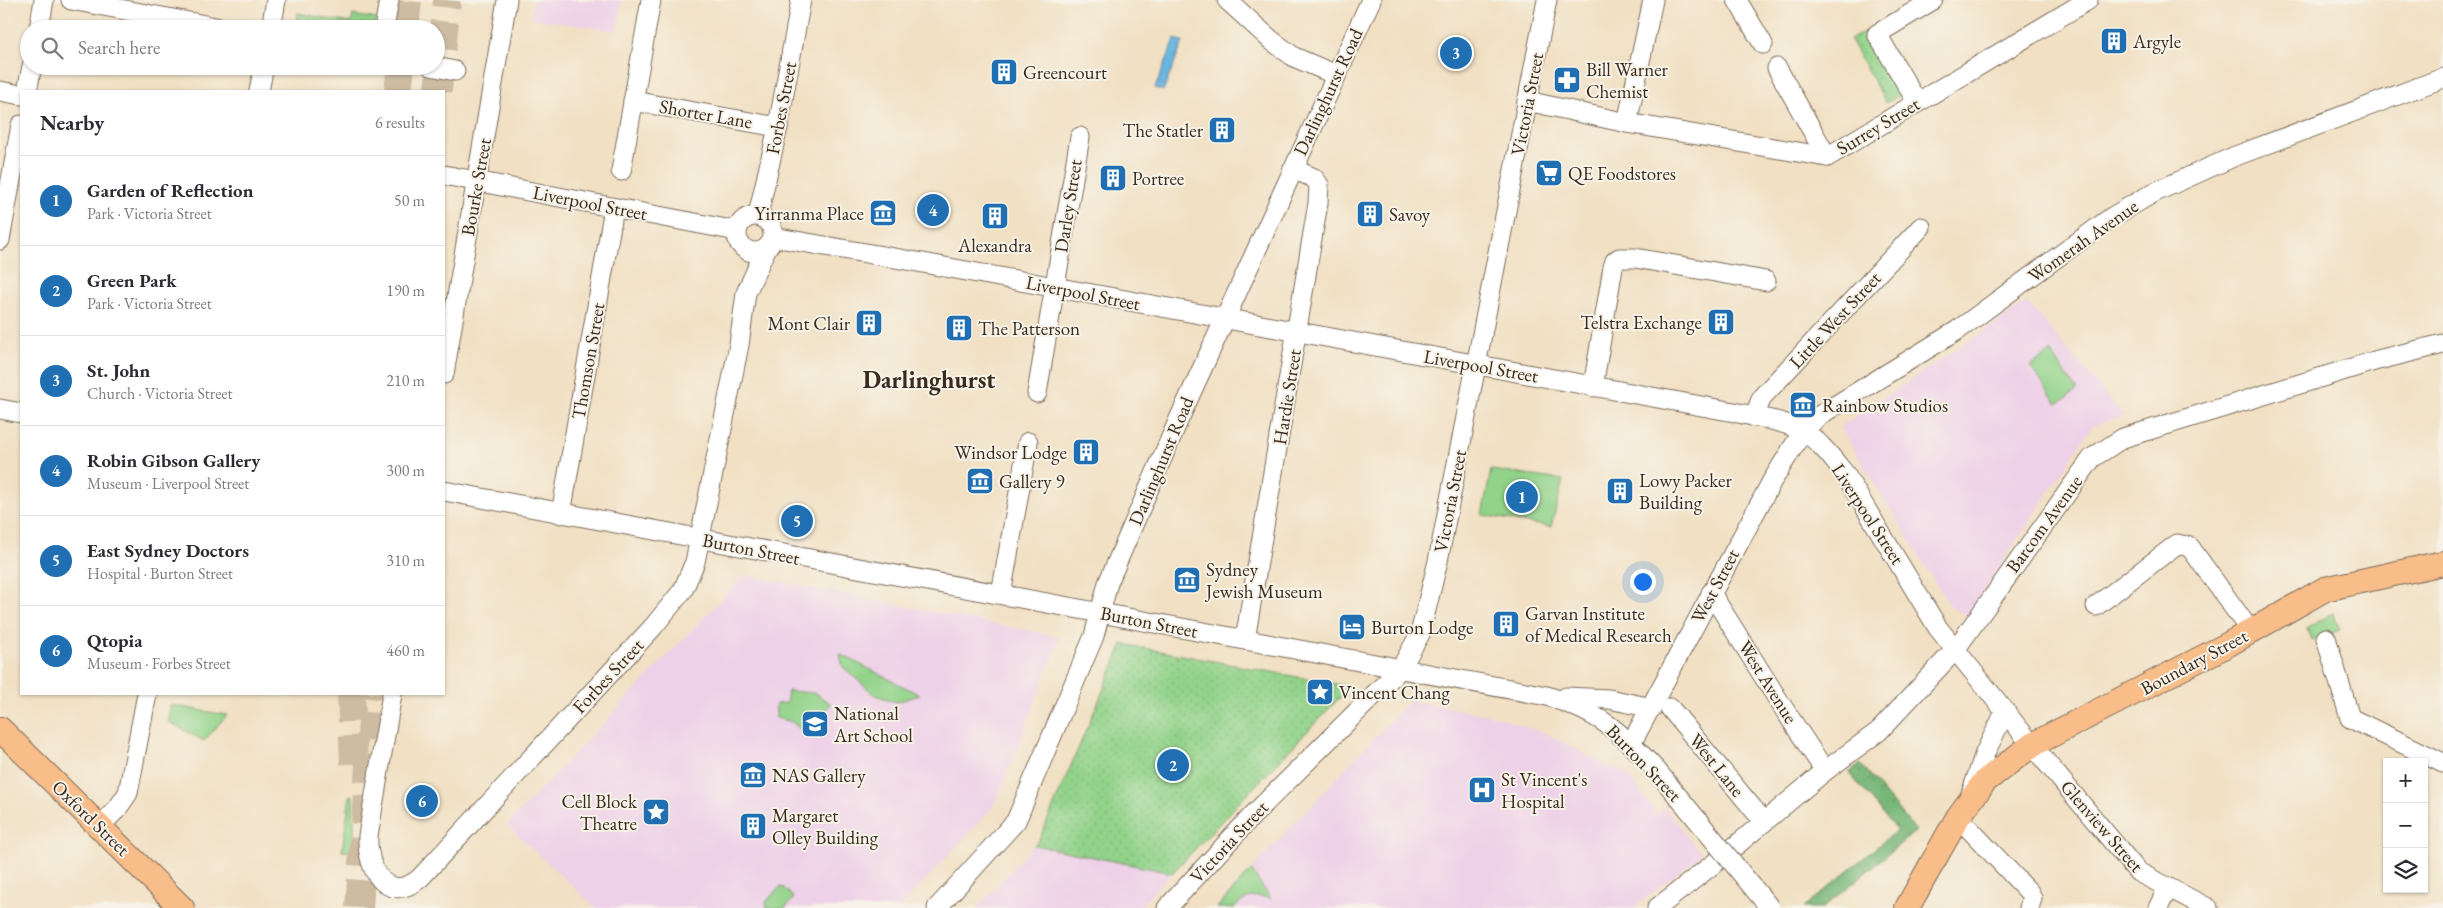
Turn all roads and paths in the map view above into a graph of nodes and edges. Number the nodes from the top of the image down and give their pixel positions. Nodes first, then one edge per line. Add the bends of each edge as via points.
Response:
1 (44, 0) edge
2 (71, 0) edge
3 (276, 0) edge
4 (389, 0) edge
5 (507, 0) edge
6 (651, 0) edge
7 (801, 0) edge
8 (1227, 0) edge
9 (1371, 0) edge
10 (1547, 0) edge
11 (1653, 0) edge
12 (1737, 0) edge
13 (1933, 0) edge
14 (2088, 0) edge
15 (158, 8) edge
16 (41, 20) edge
17 (195, 20) edge
18 (273, 20) edge
19 (386, 20) edge
20 (1763, 44) dead end
21 (1777, 68) dead end
22 (445, 69) edge
23 (455, 71) dead end
24 (30, 75) edge
25 (262, 75) edge
26 (1336, 75) junction
27 (2443, 78) edge
28 (27, 90) edge
29 (259, 90) edge
30 (0, 91) edge
31 (20, 95) edge
32 (633, 100) junction
33 (1527, 101) junction
34 (1917, 102) junction
35 (1627, 123) junction
36 (778, 127) junction
37 (20, 130) edge
38 (1080, 137) dead end
39 (1827, 157) junction
40 (1293, 169) junction
41 (621, 171) dead end
42 (445, 175) edge
43 (477, 182) junction
44 (4, 203) edge
45 (614, 208) junction
46 (758, 216) junction
47 (1921, 227) dead end
48 (738, 236) junction
49 (0, 240) edge
50 (770, 243) junction
51 (1766, 281) dead end
52 (1055, 288) junction
53 (746, 293) junction
54 (1223, 320) junction
55 (1298, 332) junction
56 (2443, 344) edge
57 (1477, 364) junction
58 (445, 368) edge
59 (1593, 387) junction
60 (1037, 393) dead end
61 (0, 409) edge
62 (20, 413) edge
63 (1754, 417) junction
64 (1803, 431) junction
65 (1028, 442) dead end
66 (1772, 481) joint
67 (445, 491) edge
68 (561, 514) junction
69 (700, 540) junction
70 (2443, 563) edge
71 (1711, 593) junction
72 (1001, 594) junction
73 (2096, 606) dead end
74 (1099, 613) junction
75 (2251, 632) junction
76 (2326, 638) dead end
77 (1245, 640) junction
78 (1955, 650) junction
79 (1401, 668) junction
80 (148, 695) edge
81 (392, 695) edge
82 (1547, 696) junction
83 (1661, 708) junction
84 (2005, 712) junction
85 (0, 729) edge
86 (1631, 744) junction
87 (2032, 745) junction
88 (2443, 763) edge
89 (1826, 770) junction
90 (1963, 811) junction
91 (1764, 822) junction
92 (100, 826) junction
93 (1733, 848) dead end
94 (1716, 862) dead end
95 (2168, 888) junction
96 (182, 908) edge
97 (937, 908) edge
98 (1167, 908) edge
99 (1657, 908) edge
100 (1770, 908) edge
101 (1907, 908) edge
102 (2029, 908) edge
103 (2158, 908) edge
104 (2208, 908) edge

1 - 16 street
2 - 15 street
3 - 18 street
4 - 19 street
5 - 43 street, Bourke Street
6 - 32 street
7 - 36 street, Forbes Street
8 - 26 street via 1294,57
9 - 26 street, Darlinghurst Road
10 - 33 street, Victoria Street
11 - 35 street
12 - 20 street
13 - 34 street via 1877,34
14 - 34 street, Surrey Street
15 - 17 street
21 - 39 street
22 - 23 street
24 - 28 street
25 - 29 street
26 - 40 street, Darlinghurst Road
27 - 64 street, Womerah Avenue via 2233,157 2153,193 2112,217 1958,330 1820,415
30 - 31 street
32 - 36 street, Shorter Lane
32 - 41 street
33 - 35 street, Surrey Street
33 - 57 street, Victoria Street
34 - 39 street, Surrey Street
35 - 39 street, Surrey Street
36 - 46 street, Forbes Street
37 - 44 street
38 - 52 street, Darley Street
40 - 54 street, Darlinghurst Road
40 - 55 street, Hardie Street via 1314,178 1319,185
42 - 43 street, Liverpool Street
43 - 45 street, Liverpool Street
43 - 58 street, Bourke Street
44 - 49 street
45 - 48 street, Liverpool Street
45 - 68 street, Thomson Street
46 - 48 street via 744,219
46 - 50 street via 770,223
47 - 63 street, Little West Street via 1762,398
48 - 50 street via 742,247 754,252
48 - 53 street, Forbes Street
50 - 52 street, Liverpool Street
50 - 53 street, Forbes Street
51 - 59 street via 1619,258 1613,267
52 - 54 street, Liverpool Street
52 - 60 street, Darley Street
53 - 69 street, Forbes Street
54 - 55 street, Liverpool Street
54 - 74 street, Darlinghurst Road via 1108,583
55 - 57 street, Liverpool Street
55 - 77 street, Hardie Street
56 - 78 street, Barcom Avenue via 2378,360 2122,438 2092,458
57 - 59 street, Liverpool Street
57 - 79 street, Victoria Street via 1428,605 1420,634
59 - 63 street, Liverpool Street
61 - 62 street
63 - 64 street, Liverpool Street
64 - 66 street, Womerah Avenue
64 - 78 street, Liverpool Street via 1828,453 1845,474 1938,628
65 - 72 street
66 - 71 street, West Street
67 - 68 street, Burton Street
68 - 69 street, Burton Street
69 - 72 street, Burton Street
69 - 81 street, Forbes Street via 690,577 674,603 420,878 410,885 393,886 379,878 369,862 368,836
70 - 75 main road, Boundary Street via 2325,589
71 - 83 street, West Street
71 - 89 street, West Avenue
72 - 74 street, Burton Street
73 - 75 street via 2177,544 2190,547
74 - 77 street, Burton Street
74 - 97 street, Darlinghurst Road via 1094,636 1016,821
75 - 87 main road, Boundary Street
76 - 88 street via 2350,718
77 - 79 street, Burton Street
78 - 84 street, Liverpool Street
78 - 89 street, Barcom Avenue via 1879,731
79 - 82 street, Burton Street
79 - 98 street, Victoria Street via 1253,815
80 - 92 street via 128,793
82 - 83 street via 1609,699
82 - 86 street, Burton Street via 1597,716
83 - 86 street, West Street
83 - 91 street, West Lane
84 - 87 street, Liverpool Street
84 - 90 street, Boundary Street
85 - 92 main road, Oxford Street
86 - 100 street, Burton Street, bridge
87 - 90 main road, Boundary Street via 1985,781
87 - 95 street, Glenview Street via 2138,872
89 - 91 street, Barcom Avenue
90 - 101 main road, Boundary Street
90 - 102 street via 2029,892 2032,898
91 - 93 street, Barcom Avenue
92 - 96 main road, Oxford Street
94 - 99 street
95 - 103 street
95 - 104 street, Glenview Street

